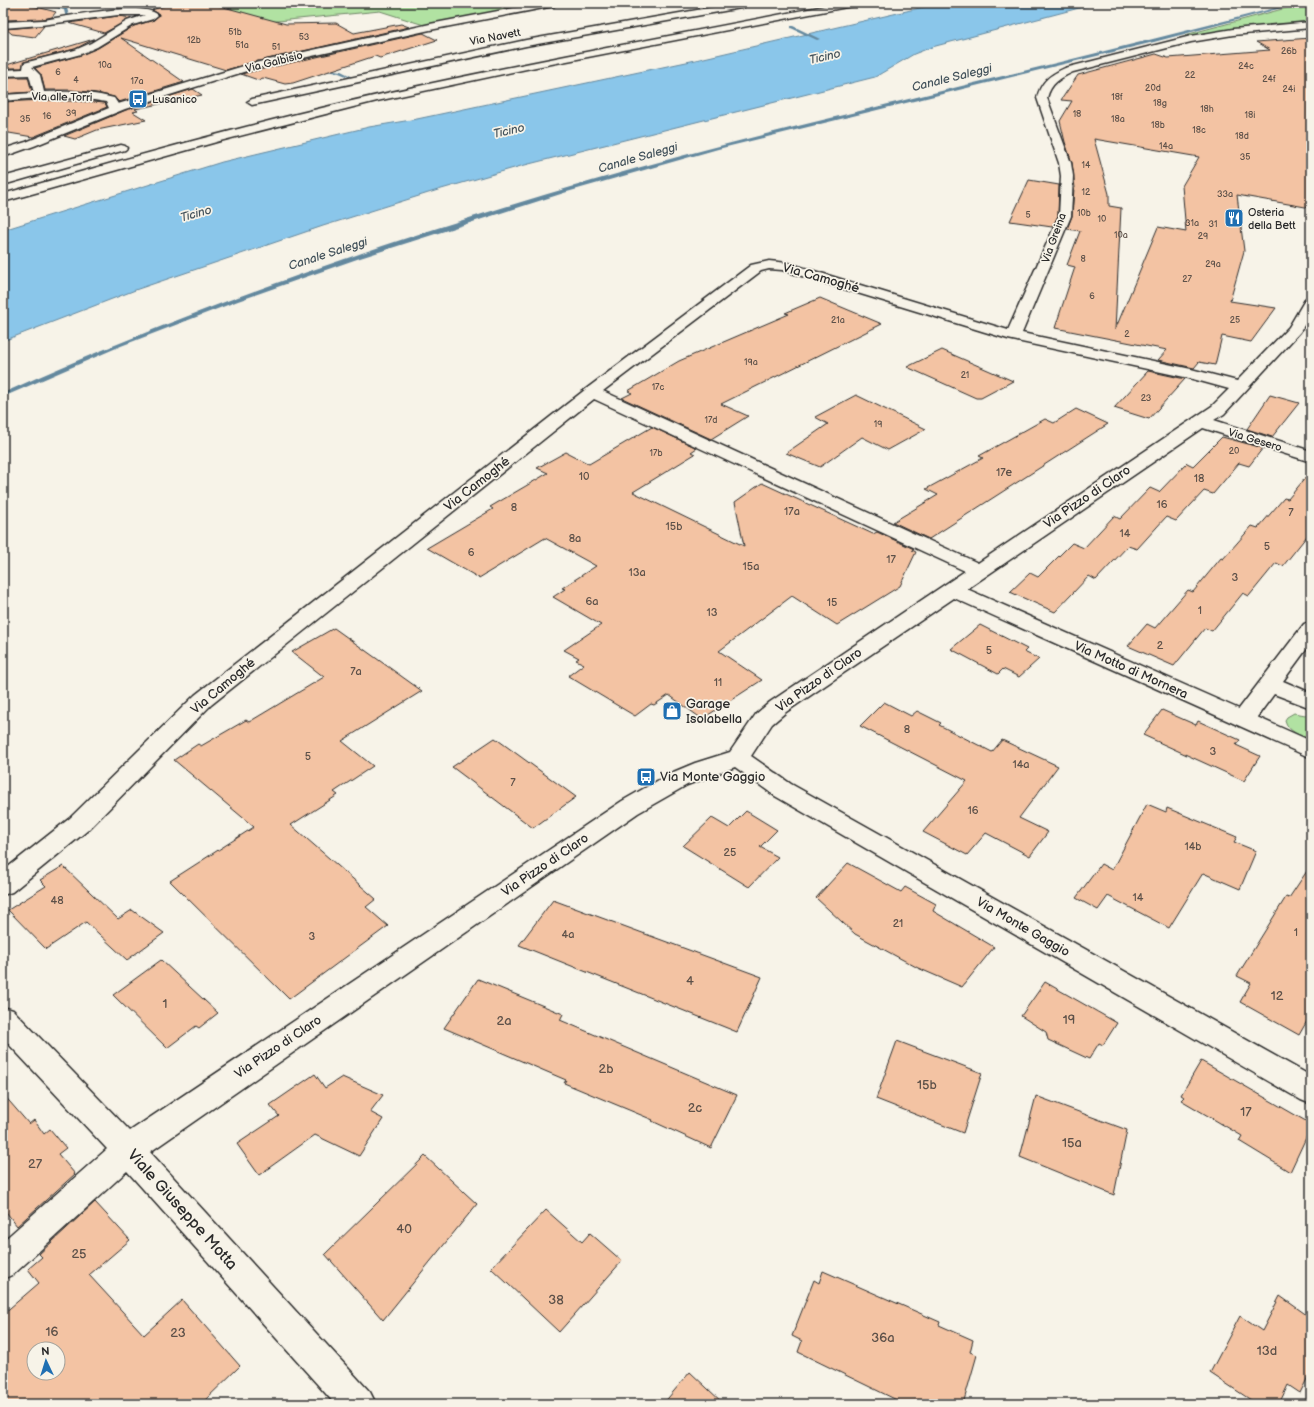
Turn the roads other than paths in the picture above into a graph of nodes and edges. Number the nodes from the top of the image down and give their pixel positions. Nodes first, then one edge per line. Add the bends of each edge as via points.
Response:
1 (554, 3) edge
2 (852, 3) edge
3 (744, 8) edge
4 (3, 25) edge
5 (1311, 25) edge
6 (654, 30) dead end
7 (624, 36) dead end
8 (544, 51) dead end
9 (514, 57) dead end
10 (31, 72) junction
11 (3, 73) edge
12 (40, 96) junction
13 (3, 98) edge
14 (252, 102) dead end
15 (293, 104) dead end
16 (115, 109) junction
17 (130, 145) dead end
18 (3, 153) edge
19 (3, 181) edge
20 (3, 198) edge
21 (1311, 301) edge
22 (1013, 336) junction
23 (1240, 387) junction
24 (592, 392) junction
25 (1200, 422) junction
26 (1311, 457) edge
27 (978, 570) junction
28 (951, 589) junction
29 (1311, 629) edge
30 (1270, 684) junction
31 (1311, 702) edge
32 (1243, 720) junction
33 (1311, 750) edge
34 (738, 758) junction
35 (3, 885) edge
36 (3, 1019) edge
37 (1311, 1091) edge
38 (128, 1150) junction
39 (3, 1262) edge
40 (358, 1404) edge

1 - 16 main road, Via Galbisio via 254,66
2 - 20 main road via 528,66 379,98 167,151
3 - 6 main road
3 - 14 main road, Via Navett via 740,5 511,46
4 - 10 main road via 133,12 147,12 153,15 128,24 86,49 28,65 27,68
5 - 22 main road, Via Greina via 1224,33 1190,39 1069,70 1054,77 1044,90 1042,98 1065,164 1067,176 1064,216
7 - 8 main road
9 - 15 main road
10 - 11 main road
10 - 12 main road via 35,75
12 - 13 main road, Via alle Torri
12 - 16 main road, Via alle Torri via 100,98 110,100
16 - 18 main road, Via Galbisio
17 - 19 main road
21 - 23 main road, Via Pizzo di Claro via 1295,329
22 - 23 main road
22 - 24 main road, Via Camoghé via 783,266 762,266
23 - 25 main road, Via Pizzo di Claro via 1218,410
24 - 27 main road
24 - 35 main road, Via Camoghé via 203,700 79,824
25 - 26 main road, Via Gesero
25 - 27 main road, Via Pizzo di Claro
27 - 28 main road, Via Pizzo di Claro
28 - 32 main road, Via Motto di Mornera
28 - 34 main road, Via Pizzo di Claro via 778,706 764,719
29 - 30 main road
30 - 31 main road
30 - 32 main road
32 - 33 main road, Via Motto di Mornera
34 - 37 main road, Via Monte Gaggio via 783,790
34 - 38 main road, Via Pizzo di Claro via 679,779 630,807
36 - 38 main road, Viale Giuseppe Motta
38 - 39 main road, Via Pizzo di Claro
38 - 40 main road, Viale Giuseppe Motta

